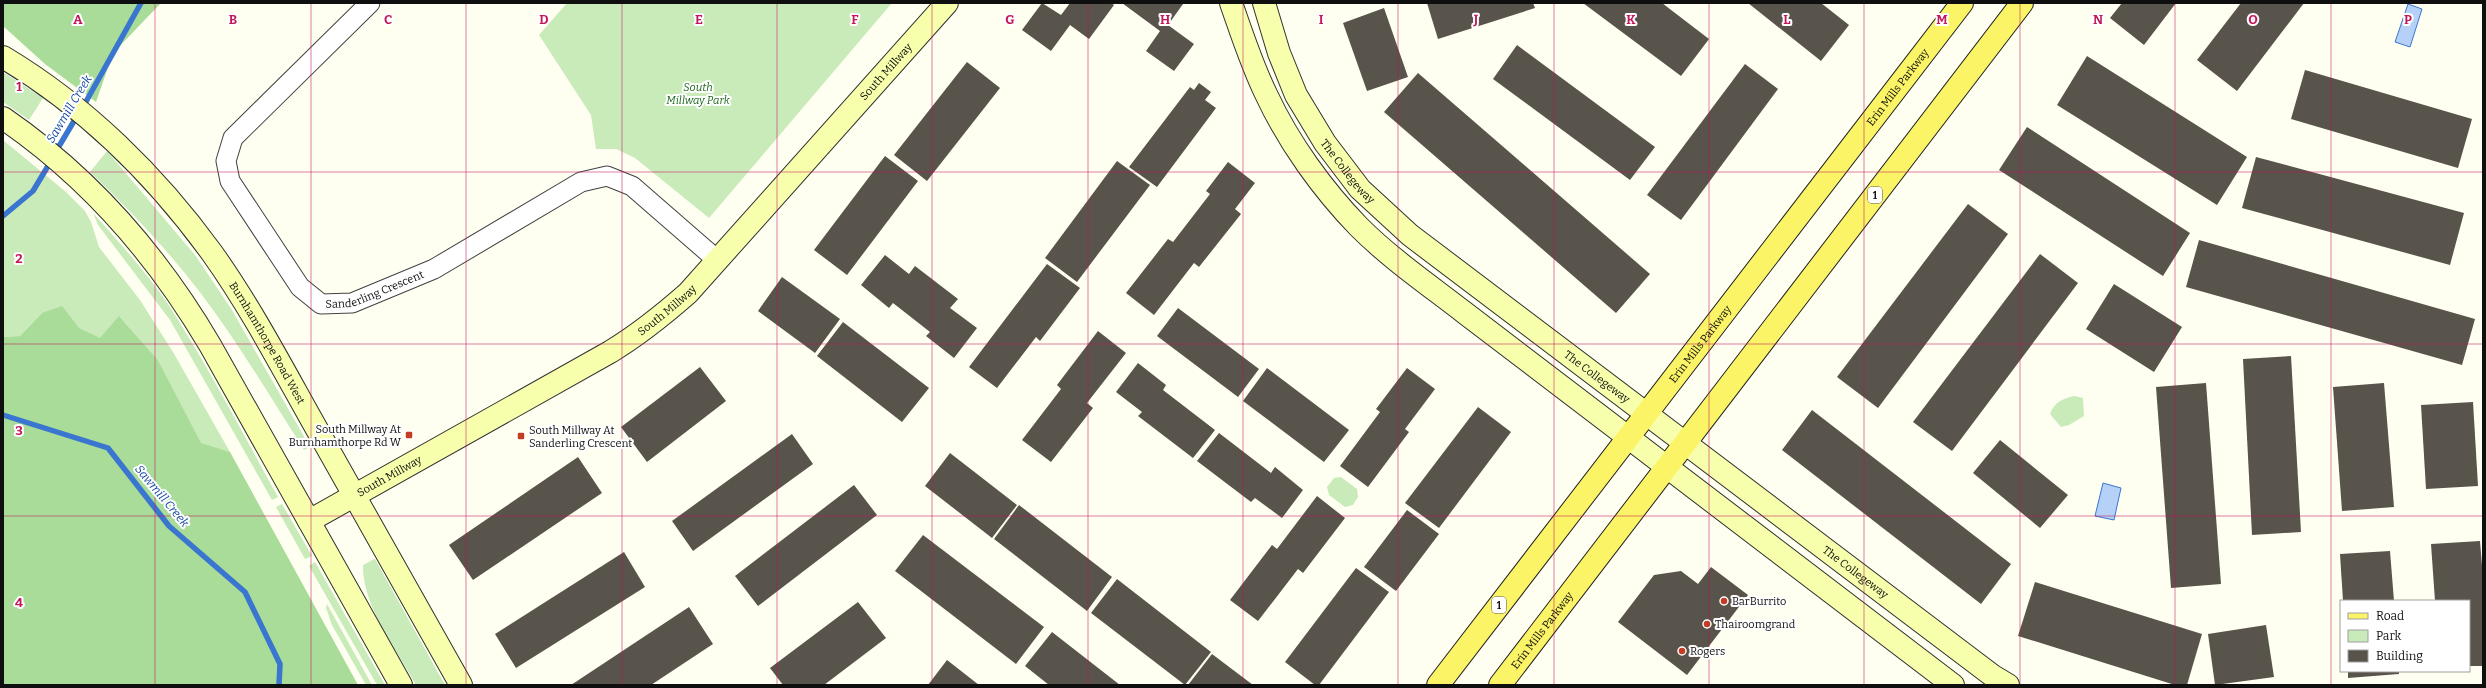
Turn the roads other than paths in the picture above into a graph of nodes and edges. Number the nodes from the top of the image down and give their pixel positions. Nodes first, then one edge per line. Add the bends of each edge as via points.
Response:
1 (370, 3) edge
2 (947, 3) edge
3 (1231, 3) edge
4 (1264, 3) edge
5 (1962, 3) edge
6 (2022, 3) edge
7 (6, 58) edge
8 (3, 118) edge
9 (717, 260) junction
10 (1647, 414) junction
11 (1628, 438) junction
12 (1685, 443) junction
13 (1666, 468) junction
14 (354, 496) junction
15 (309, 521) junction
16 (401, 685) edge
17 (461, 685) edge
18 (1438, 685) edge
19 (1500, 685) edge
20 (1953, 685) edge
21 (2008, 685) edge

1 - 9 street, Sanderling Crescent via 233,138 226,161 230,181 300,287 320,304 352,303 434,269 581,182 607,176 632,186
2 - 9 street, South Millway
3 - 11 street via 1267,97 1306,162 1338,204 1360,228 1404,266
4 - 10 street, The Collegeway via 1279,53 1296,95 1325,143 1360,189 1410,235
5 - 10 main road, Erin Mills Parkway / 1
6 - 12 main road, Erin Mills Parkway / 1
7 - 14 street, Burnhamthorpe Road West via 77,110 134,162 194,229 242,298
8 - 15 street via 45,148 100,200 147,252 194,319
9 - 14 street, South Millway via 688,292 637,335
10 - 11 main road, Erin Mills Parkway / 1
10 - 12 street, The Collegeway
11 - 13 street
11 - 18 main road, Erin Mills Parkway / 1
12 - 13 main road, Erin Mills Parkway / 1
12 - 21 street, The Collegeway
13 - 19 main road, Erin Mills Parkway / 1
13 - 20 street
14 - 15 street, South Millway
14 - 17 street, Burnhamthorpe Road West
15 - 16 street

